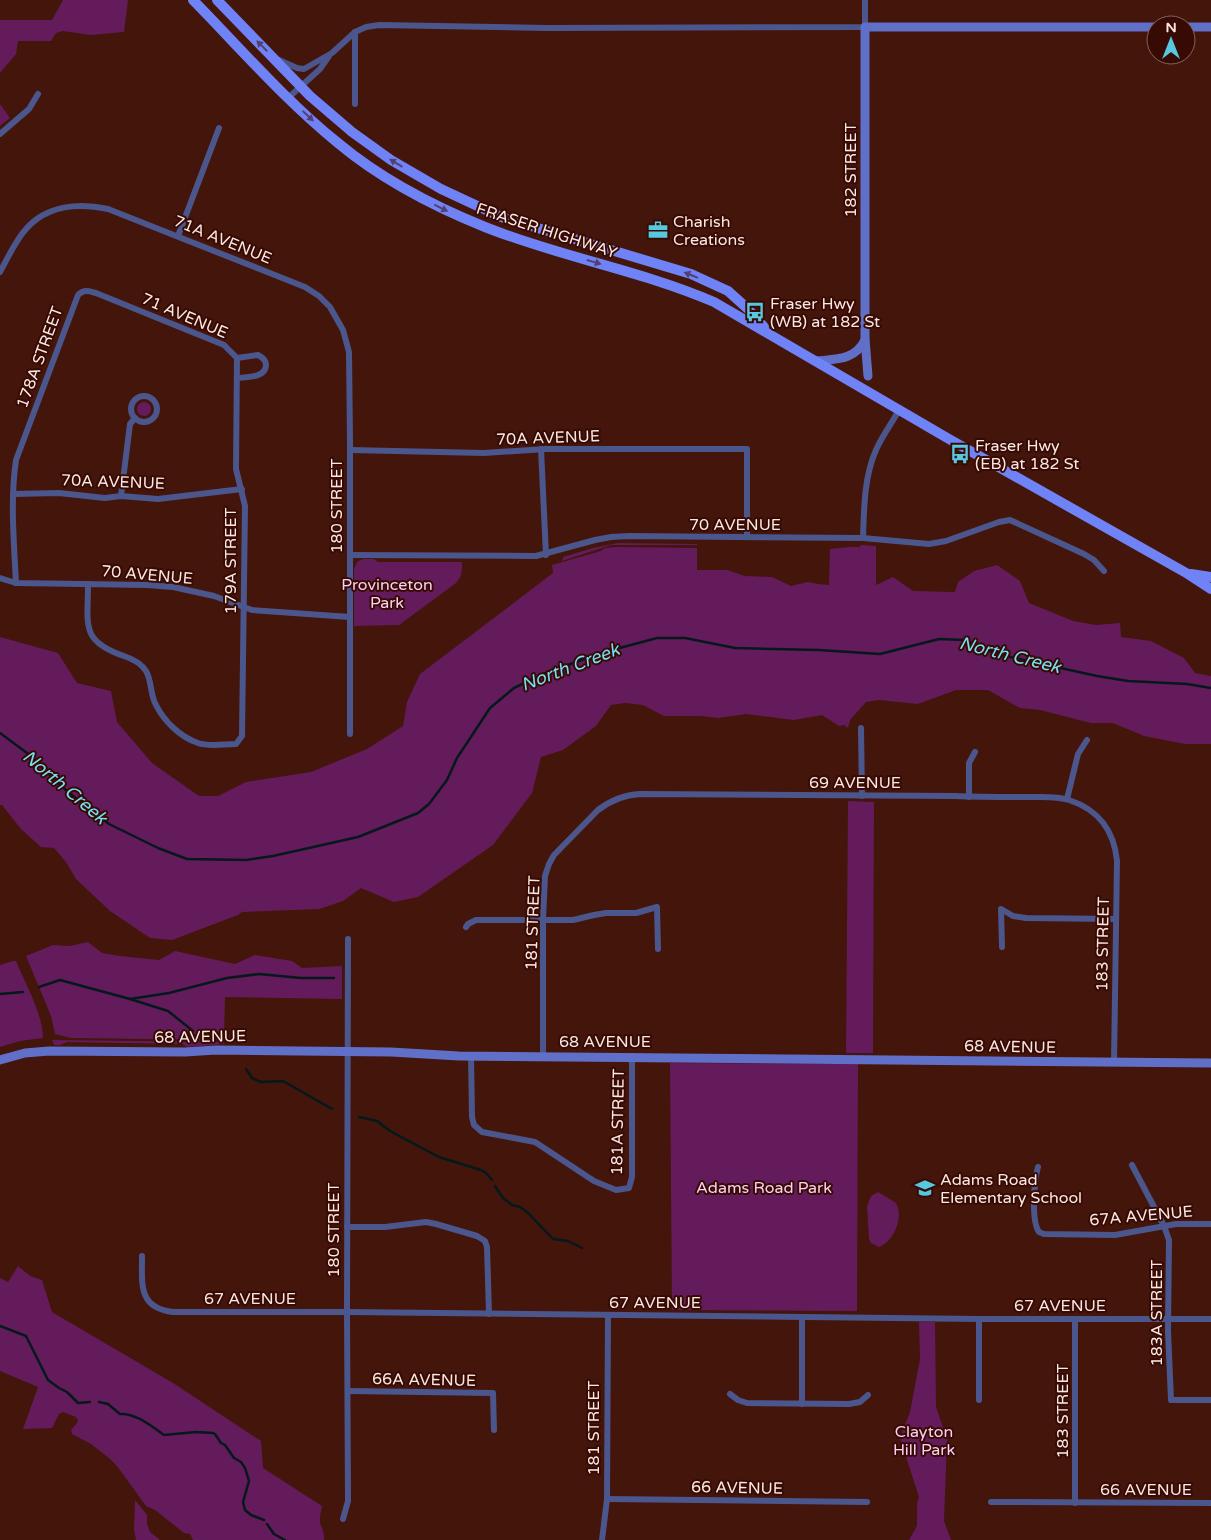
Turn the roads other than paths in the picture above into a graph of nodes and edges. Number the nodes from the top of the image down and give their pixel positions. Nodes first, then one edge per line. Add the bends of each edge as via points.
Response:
1 (193, 0) edge
2 (217, 0) edge
3 (865, 0) edge
4 (865, 27) junction
5 (1146, 27) edge
6 (1196, 27) edge
7 (1211, 27) edge
8 (355, 32) junction
9 (332, 53) junction
10 (275, 58) junction
11 (301, 86) junction
12 (38, 94) dead end
13 (288, 98) junction
14 (355, 104) dead end
15 (219, 128) dead end
16 (0, 134) edge
17 (178, 236) junction
18 (0, 272) edge
19 (82, 291) joint
20 (776, 337) junction
21 (865, 340) junction
22 (237, 358) junction
23 (817, 361) junction
24 (349, 368) joint
25 (868, 376) dead end
26 (237, 378) junction
27 (899, 410) junction
28 (135, 418) junction
29 (541, 449) junction
30 (350, 450) junction
31 (242, 490) junction
32 (13, 494) junction
33 (121, 496) junction
34 (747, 537) junction
35 (863, 538) junction
36 (350, 555) junction
37 (546, 555) junction
38 (1104, 572) dead end
39 (1188, 574) junction
40 (1211, 577) edge
41 (0, 578) edge
42 (16, 583) junction
43 (88, 584) junction
44 (1211, 589) edge
45 (244, 608) junction
46 (350, 617) junction
47 (861, 728) dead end
48 (350, 734) dead end
49 (1087, 740) dead end
50 (975, 752) dead end
51 (862, 796) junction
52 (969, 797) junction
53 (1067, 799) junction
54 (598, 810) joint
55 (1107, 827) joint
56 (1116, 919) junction
57 (543, 920) junction
58 (466, 927) dead end
59 (348, 939) dead end
60 (1002, 947) dead end
61 (658, 949) dead end
62 (348, 1052) junction
63 (471, 1056) junction
64 (543, 1056) junction
65 (632, 1056) junction
66 (0, 1060) edge
67 (1114, 1063) junction
68 (1211, 1063) edge
69 (1132, 1165) dead end
70 (1038, 1167) dead end
71 (1211, 1224) edge
72 (1164, 1226) junction
73 (347, 1227) junction
74 (142, 1256) dead end
75 (346, 1312) junction
76 (489, 1314) junction
77 (608, 1315) junction
78 (802, 1317) junction
79 (980, 1319) junction
80 (1075, 1319) junction
81 (1169, 1319) junction
82 (1211, 1319) edge
83 (348, 1391) junction
84 (730, 1394) dead end
85 (868, 1396) dead end
86 (979, 1400) dead end
87 (1211, 1400) edge
88 (802, 1404) junction
89 (494, 1430) dead end
90 (607, 1498) junction
91 (868, 1502) dead end
92 (991, 1502) dead end
93 (1075, 1503) junction
94 (1211, 1503) edge
95 (343, 1520) dead end
96 (602, 1540) edge

1 - 13 main road, FRASER HIGHWAY
10 -> 2 main road, FRASER HIGHWAY
3 - 4 street, 182 STREET
4 - 5 street
4 - 8 street via 379,25
4 - 21 street, 182 STREET
6 - 7 street
8 - 9 street
8 - 14 street
9 - 10 street via 304,69
9 - 11 street
10 - 11 main road, FRASER HIGHWAY
11 - 13 street
20 -> 11 main road, FRASER HIGHWAY via 728,292 690,274 501,217 441,190 352,132
12 - 16 street via 29,109
13 -> 20 main road, FRASER HIGHWAY via 374,170 446,210 504,234 690,292
15 - 17 street
17 - 18 street, 71A AVENUE via 108,210 92,206 66,207 54,210 26,229
17 - 24 street, 71A AVENUE via 305,287 319,296 330,307 343,330
19 - 22 street, 71 AVENUE via 96,293 224,344
19 - 32 street, 178A STREET via 75,300 16,460
20 - 23 main road, FRASER HIGHWAY
21 - 23 street via 855,354
21 - 25 street, 182 STREET
22 - 26 street, 179A STREET
22 - 26 street, 71 AVENUE via 258,355 266,365 258,375
23 - 27 main road, FRASER HIGHWAY
24 - 30 street, 180 STREET
26 - 31 street, 179A STREET via 236,468
27 - 35 street via 876,451 869,472
27 - 39 main road, FRASER HIGHWAY
28 - 28 street via 143,422 154,418 157,406 150,397 141,397 134,402
28 - 33 street via 130,424
29 - 30 street, 70A AVENUE via 484,453
29 - 34 street, 70A AVENUE via 746,449
29 - 37 street
30 - 36 street, 180 STREET
31 - 33 street, 70A AVENUE via 158,499
31 - 45 street, 179A STREET via 245,506
32 - 33 street, 70A AVENUE
32 - 42 street, 178A STREET
34 - 35 street, 70 AVENUE
34 - 37 street, 70 AVENUE via 611,537
35 - 38 street, 70 AVENUE via 928,544 1010,520 1084,554
36 - 37 street, 70 AVENUE
36 - 46 street, 180 STREET
39 - 40 main road, FRASER HIGHWAY
39 - 44 main road, FRASER HIGHWAY
41 - 42 street, 70 AVENUE
42 - 43 street, 70 AVENUE
43 - 45 street, 70 AVENUE via 173,587 196,591
43 - 45 street, 179A STREET via 88,628 94,640 111,652 139,663 146,672 155,704 182,735 199,743 236,744 242,736
45 - 46 street, 70 AVENUE
46 - 48 street, 180 STREET
47 - 51 street
49 - 53 street via 1078,754
50 - 52 street via 969,763
51 - 52 street, 69 AVENUE
51 - 54 street, 69 AVENUE via 640,794 620,797
52 - 53 street, 69 AVENUE
53 - 55 street, 69 AVENUE via 1091,811
54 - 57 street, 181 STREET via 549,864 544,885
55 - 56 street, 183 STREET via 1116,849
56 - 60 street via 1026,918 1013,916 1001,909
56 - 67 street, 183 STREET
57 - 58 street via 476,920
57 - 61 street via 636,913 657,907
57 - 64 street, 181 STREET
59 - 62 street, 180 STREET
62 - 63 street, 68 AVENUE
62 - 66 street, 68 AVENUE via 43,1052
62 - 73 street, 180 STREET
63 - 64 street, 68 AVENUE
63 - 65 street, 181A STREET via 474,1125 482,1132 535,1142 594,1181 616,1190 629,1188 632,1178
64 - 65 street, 68 AVENUE
65 - 67 street, 68 AVENUE
67 - 68 street, 68 AVENUE
69 - 72 street
70 - 72 street, 67A AVENUE via 1034,1185 1035,1224 1039,1232 1115,1235
71 - 72 street, 67A AVENUE
72 - 81 street, 183A STREET via 1169,1245
73 - 75 street, 180 STREET
73 - 76 street via 426,1222 477,1236 485,1241 487,1247
74 - 75 street, 67 AVENUE via 145,1295 159,1310
75 - 76 street, 67 AVENUE
75 - 83 street, 180 STREET
76 - 77 street, 67 AVENUE
77 - 78 street, 67 AVENUE
77 - 90 street, 181 STREET
78 - 79 street, 67 AVENUE
78 - 88 street
79 - 80 street, 67 AVENUE
79 - 86 street
80 - 81 street, 67 AVENUE
80 - 93 street, 183 STREET
81 - 82 street, 67 AVENUE
81 - 87 street, 183A STREET via 1171,1400
83 - 89 street, 66A AVENUE via 493,1393
83 - 95 street, 180 STREET via 348,1502
84 - 88 street via 747,1403
85 - 88 street via 850,1404
90 - 91 street, 66 AVENUE
90 - 96 street, 181 STREET
92 - 93 street, 66 AVENUE
93 - 94 street, 66 AVENUE

